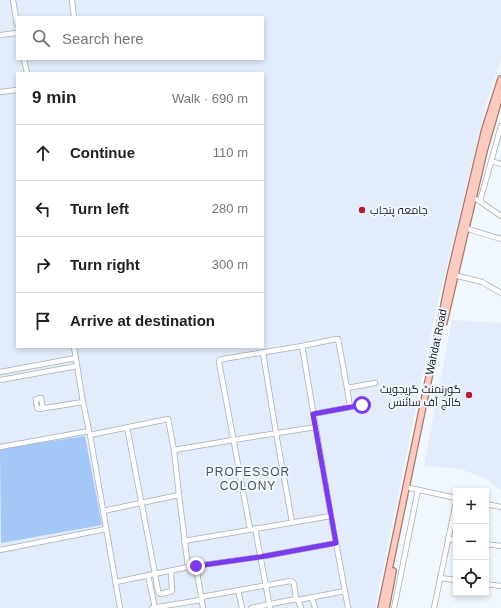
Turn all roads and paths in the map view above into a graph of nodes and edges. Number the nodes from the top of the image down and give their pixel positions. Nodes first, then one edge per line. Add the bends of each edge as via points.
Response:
1 (12, 0) edge
2 (72, 0) edge
3 (74, 16) edge
4 (16, 19) edge
5 (16, 33) edge
6 (0, 35) edge
7 (24, 60) edge
8 (27, 72) edge
9 (501, 79) edge
10 (500, 88) edge
11 (16, 90) edge
12 (0, 92) edge
13 (501, 126) edge
14 (491, 161) junction
15 (501, 164) edge
16 (470, 197) junction
17 (480, 201) junction
18 (501, 216) edge
19 (466, 228) junction
20 (501, 239) edge
21 (454, 275) junction
22 (501, 293) edge
23 (302, 346) junction
24 (74, 348) edge
25 (263, 352) junction
26 (76, 358) junction
27 (78, 366) junction
28 (0, 372) edge
29 (0, 380) edge
30 (375, 383) dead end
31 (347, 388) junction
32 (83, 402) junction
33 (362, 405) dead end
34 (43, 408) junction
35 (350, 408) junction
36 (313, 414) junction
37 (127, 427) junction
38 (316, 427) junction
39 (90, 433) junction
40 (276, 433) junction
41 (233, 440) junction
42 (0, 447) edge
43 (174, 450) junction
44 (410, 488) junction
45 (418, 490) junction
46 (179, 495) junction
47 (453, 497) edge
48 (142, 503) junction
49 (489, 505) edge
50 (501, 507) edge
51 (103, 511) junction
52 (330, 516) junction
53 (453, 516) edge
54 (292, 522) junction
55 (106, 529) junction
56 (252, 529) junction
57 (398, 537) junction
58 (448, 539) junction
59 (453, 540) edge
60 (184, 541) junction
61 (336, 543) junction
62 (489, 544) edge
63 (501, 546) edge
64 (0, 550) edge
65 (260, 557) junction
66 (196, 566) junction
67 (188, 567) junction
68 (171, 570) junction
69 (155, 574) junction
70 (148, 575) junction
71 (440, 578) junction
72 (453, 580) edge
73 (116, 582) junction
74 (489, 584) edge
75 (266, 585) junction
76 (501, 586) edge
77 (238, 590) junction
78 (345, 591) junction
79 (201, 598) junction
80 (312, 598) junction
81 (297, 600) junction
82 (181, 606) edge
83 (270, 606) edge
84 (385, 607) edge
85 (120, 608) edge
86 (154, 608) edge
87 (203, 608) edge
88 (242, 608) edge
89 (251, 608) edge
90 (301, 608) edge
91 (315, 608) edge
92 (348, 608) edge
93 (394, 608) edge
94 (434, 608) edge

1 - 4 street
2 - 3 street
5 - 6 street
7 - 8 street
9 - 10 main road, Wahdat Road
10 - 16 main road, Wahdat Road via 485,129
11 - 12 street
13 - 14 street
14 - 15 street
14 - 17 street
16 - 17 street
16 - 19 main road, Wahdat Road
16 - 57 main road, Wahdat Road via 448,284
17 - 18 street
19 - 20 street
19 - 21 main road, Wahdat Road
21 - 22 street via 482,282
21 - 44 main road, Wahdat Road
23 - 25 street
23 - 31 street via 338,339
23 - 36 street
24 - 26 street
25 - 40 street
25 - 41 street via 219,362
26 - 27 street
26 - 28 street
27 - 29 street
27 - 32 street
30 - 31 street
31 - 35 street
32 - 34 street
32 - 39 street
33 - 35 street
34 - 34 street via 42,398 36,399 38,409
35 - 36 street
36 - 38 street
37 - 39 street
37 - 43 street via 168,419
37 - 48 street
38 - 40 street
38 - 52 street
39 - 42 street
39 - 51 street
40 - 41 street
40 - 54 street
41 - 43 street
41 - 56 street
43 - 46 street
44 - 45 street
44 - 57 main road, Wahdat Road
45 - 47 street
45 - 93 street
46 - 48 street
46 - 60 street
48 - 51 street
48 - 69 street
49 - 50 street
51 - 55 street
52 - 54 street
52 - 61 street
53 - 58 street
54 - 56 street
55 - 64 street
55 - 73 street
56 - 60 street
56 - 65 street
57 - 84 main road, Wahdat Road
58 - 59 street
58 - 71 street
60 - 67 street
61 - 65 street
61 - 78 street
62 - 63 street
65 - 66 street
65 - 75 street
66 - 67 street
66 - 79 street
67 - 68 street
68 - 69 street
68 - 69 street via 170,592 159,593
69 - 70 street
70 - 73 street
70 - 86 street
71 - 72 street
71 - 94 street
73 - 85 street
74 - 76 street
75 - 77 street
75 - 81 street via 292,581
75 - 83 street
77 - 79 street
77 - 88 street
78 - 80 street
78 - 92 street
79 - 82 street
79 - 87 street
80 - 81 street
80 - 91 street
81 - 83 street
81 - 90 street
82 - 86 street
83 - 89 street

